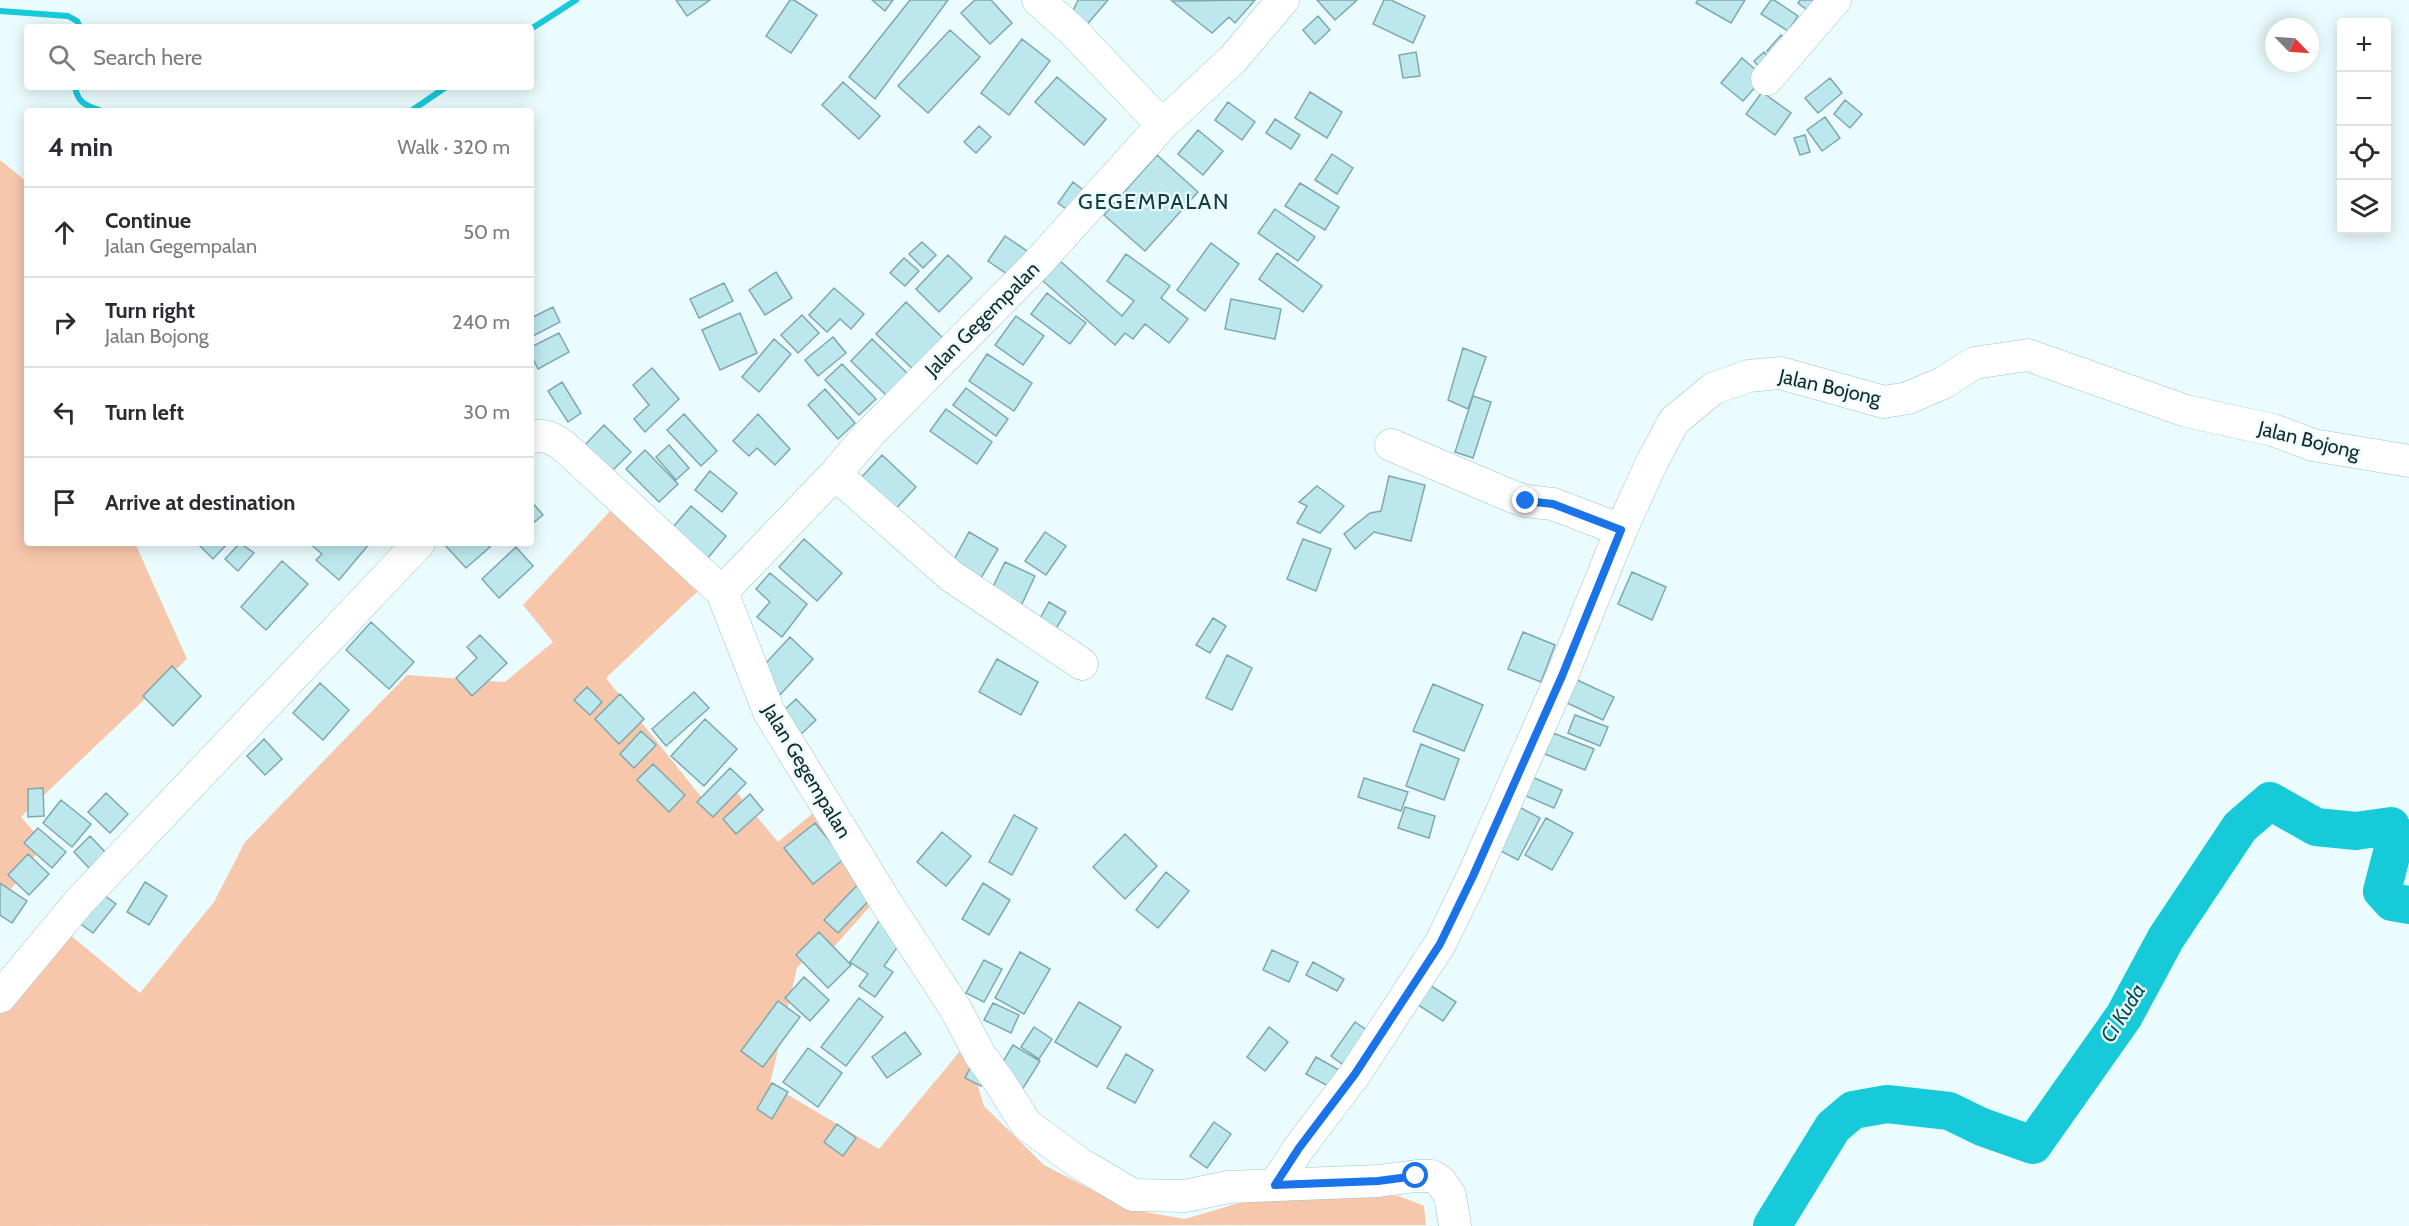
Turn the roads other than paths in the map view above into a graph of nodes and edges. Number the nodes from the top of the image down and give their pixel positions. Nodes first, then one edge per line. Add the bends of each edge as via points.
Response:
1 (1038, 0) edge
2 (1283, 0) edge
3 (1835, 0) edge
4 (1767, 79) dead end
5 (1162, 125) junction
6 (534, 436) edge
7 (1391, 445) dead end
8 (2409, 461) edge
9 (835, 474) junction
10 (1621, 530) junction
11 (416, 546) edge
12 (722, 592) junction
13 (1082, 664) dead end
14 (0, 997) edge
15 (1275, 1185) junction
16 (1455, 1226) edge

1 - 5 street via 1073,31
2 - 5 street, Jalan Gegempalan via 1233,59
3 - 4 street
5 - 9 street, Jalan Gegempalan via 1036,265 871,432
6 - 12 street via 555,439 566,448
7 - 10 street via 1511,496 1553,504
8 - 10 street, Jalan Bojong via 2313,445 2273,430 2186,411 2028,355 1974,363 1925,391 1884,402 1780,373 1749,376 1714,388 1674,421
9 - 12 street, Jalan Gegempalan
9 - 13 street via 951,576
10 - 15 street, Jalan Bojong via 1562,676 1440,944 1355,1074
11 - 14 street via 79,902
12 - 15 street, Jalan Gegempalan via 769,712 1026,1124 1079,1163 1133,1195 1185,1196 1228,1187
15 - 16 street, Jalan Gegempalan via 1432,1176 1450,1195

